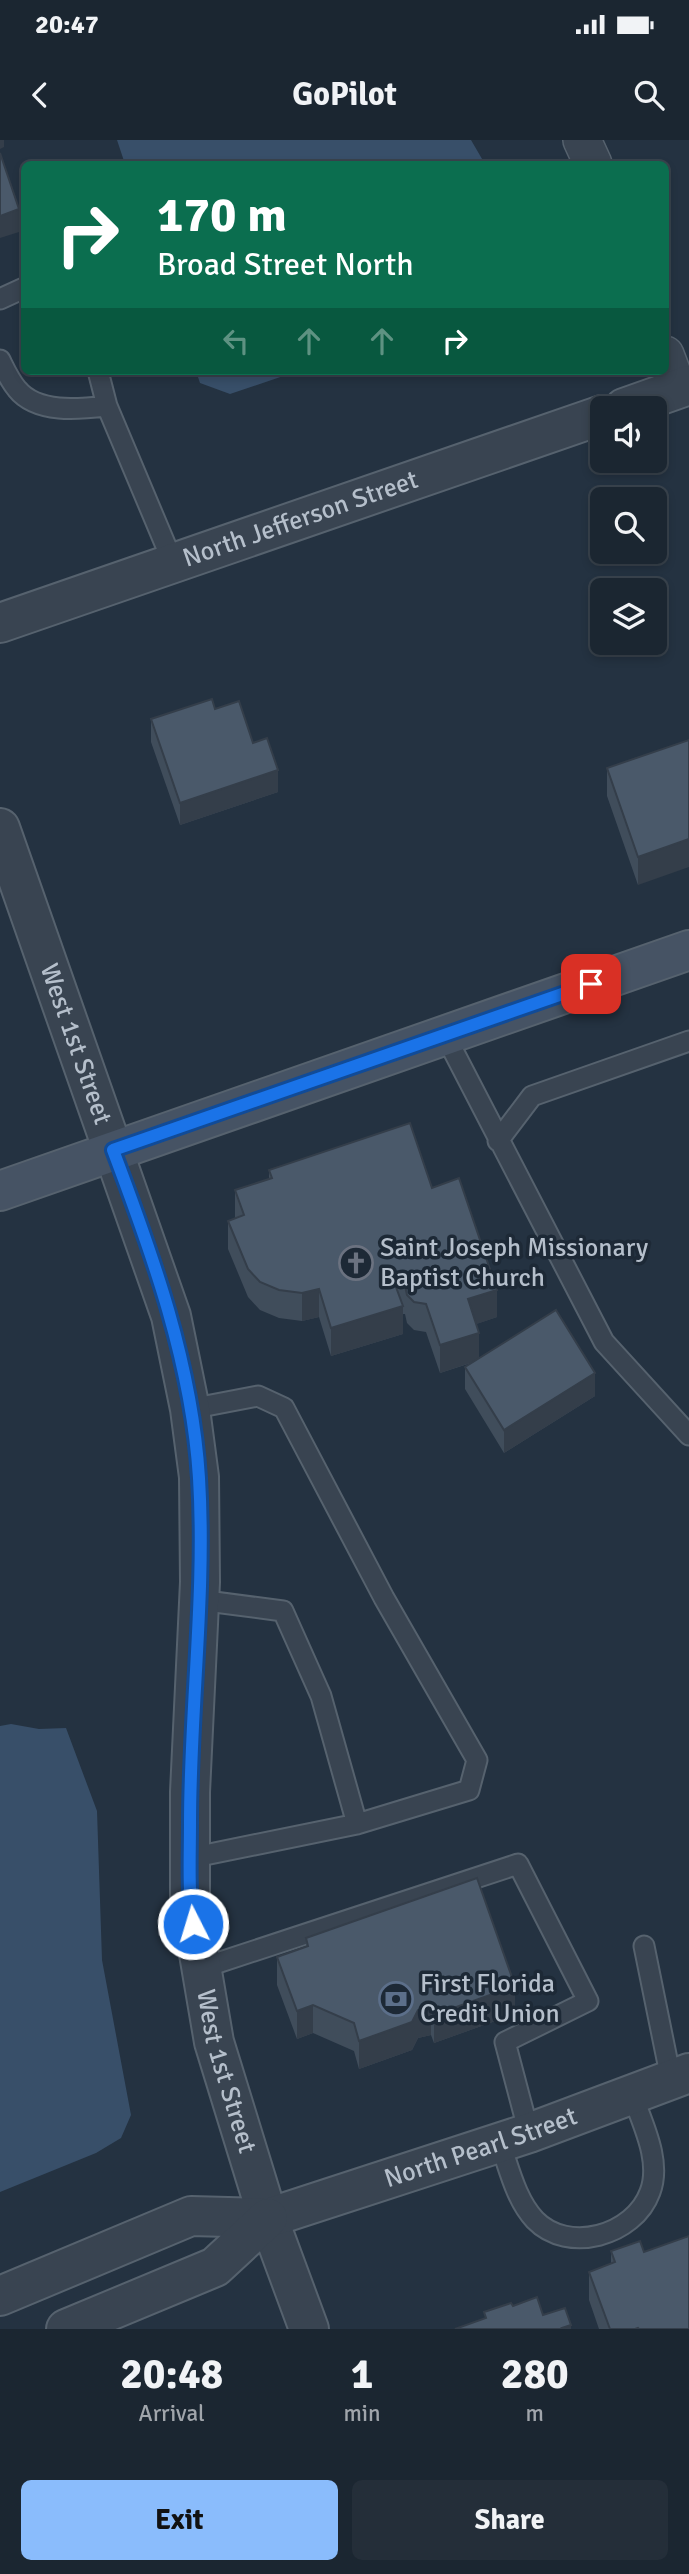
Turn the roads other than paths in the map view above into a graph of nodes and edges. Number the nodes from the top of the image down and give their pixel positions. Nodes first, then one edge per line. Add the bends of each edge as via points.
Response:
1 (582, 140) edge
2 (592, 161) edge
3 (21, 289) edge
4 (0, 299) edge
5 (0, 360) edge
6 (99, 375) edge
7 (677, 376) edge
8 (644, 396) edge
9 (107, 405) junction
10 (590, 419) edge
11 (174, 565) junction
12 (0, 623) edge
13 (0, 828) edge
14 (689, 950) edge
15 (444, 1035) junction
16 (689, 1041) edge
17 (498, 1141) junction
18 (113, 1150) junction
19 (0, 1191) edge
20 (190, 1409) junction
21 (689, 1435) edge
22 (199, 1600) junction
23 (357, 1824) junction
24 (190, 1858) junction
25 (644, 1946) dead end
26 (199, 1969) junction
27 (680, 2076) edge
28 (632, 2094) junction
29 (515, 2138) junction
30 (268, 2218) junction
31 (0, 2295) edge
32 (66, 2329) edge
33 (309, 2329) edge

1 - 2 street
3 - 4 lane
5 - 9 lane via 18,391 34,402 74,410
6 - 9 lane
7 - 8 street
9 - 11 lane
10 - 11 street, North Jefferson Street
11 - 12 street, North Jefferson Street
13 - 18 street, West 1st Street
14 - 15 main road
15 - 17 lane
15 - 18 main road
16 - 17 lane via 532,1096
17 - 21 lane via 604,1342
18 - 19 main road
18 - 20 street, West 1st Street via 171,1316
20 - 22 street, West 1st Street via 199,1477
20 - 23 lane via 258,1396 284,1408 384,1598 477,1760 469,1790
22 - 23 lane via 283,1611 321,1696
22 - 24 street, West 1st Street
23 - 24 lane
24 - 26 street, West 1st Street
25 - 27 lane
26 - 29 lane via 518,1864 588,2001 505,2042
26 - 30 street, West 1st Street via 214,2042
27 - 28 street, North Pearl Street
28 - 29 street, North Pearl Street
28 - 29 lane via 653,2163 650,2192 631,2219 607,2233 581,2240 551,2232 534,2219 515,2188
29 - 30 street, North Pearl Street
30 - 31 street, North Pearl Street via 191,2216
30 - 32 street, North Pearl Street via 215,2267
30 - 33 street, West 1st Street

